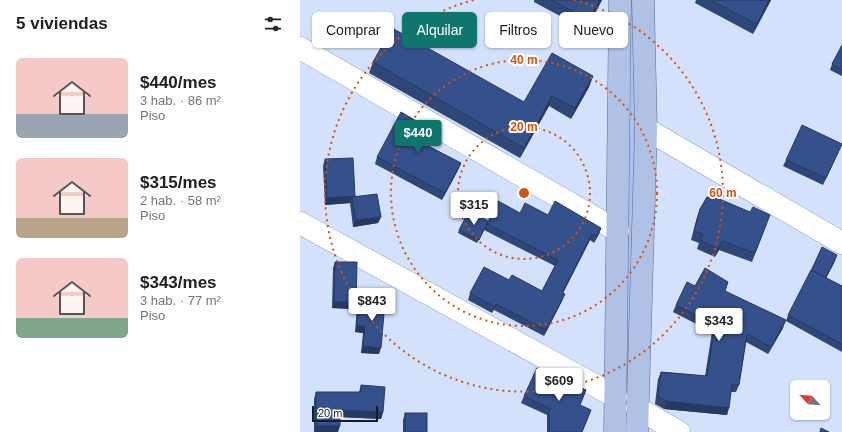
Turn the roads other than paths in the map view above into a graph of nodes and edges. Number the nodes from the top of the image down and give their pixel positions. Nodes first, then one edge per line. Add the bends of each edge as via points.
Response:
1 (620, 0) edge
2 (644, 0) edge
3 (300, 48) edge
4 (646, 129) junction
5 (300, 223) edge
6 (618, 232) junction
7 (842, 243) edge
8 (616, 397) junction
9 (637, 408) junction
10 (615, 432) edge
11 (637, 432) edge
12 (679, 432) edge

1 - 6 main road
2 - 4 main road
3 - 6 street
4 - 7 street
4 - 9 main road
5 - 8 street
6 - 8 main road
8 - 10 main road
9 - 11 main road
9 - 12 street

